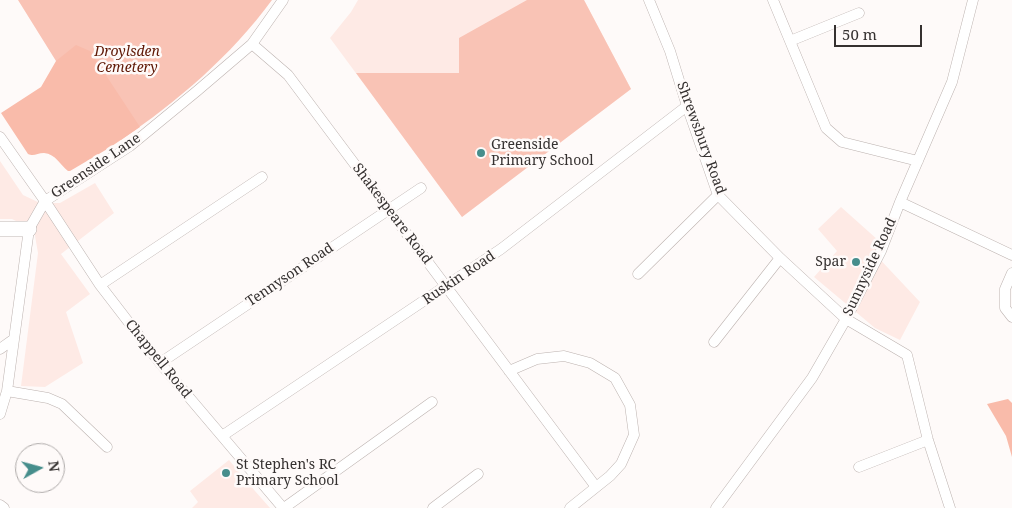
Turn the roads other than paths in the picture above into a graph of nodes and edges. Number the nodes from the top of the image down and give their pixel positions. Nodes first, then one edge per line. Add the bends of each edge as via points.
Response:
1 (283, 0) edge
2 (649, 0) edge
3 (773, 0) edge
4 (973, 0) edge
5 (859, 13) dead end
6 (790, 41) junction
7 (252, 44) junction
8 (687, 106) junction
9 (0, 137) edge
10 (918, 161) junction
11 (262, 177) dead end
12 (420, 188) dead end
13 (718, 194) junction
14 (44, 201) junction
15 (900, 202) junction
16 (388, 209) junction
17 (0, 229) edge
18 (29, 229) junction
19 (1012, 254) edge
20 (780, 258) junction
21 (1012, 273) edge
22 (638, 274) dead end
23 (100, 284) junction
24 (446, 287) junction
25 (1012, 316) edge
26 (846, 319) junction
27 (14, 339) junction
28 (714, 342) dead end
29 (0, 349) edge
30 (160, 363) junction
31 (509, 371) junction
32 (7, 391) junction
33 (432, 402) dead end
34 (0, 414) edge
35 (222, 436) junction
36 (928, 440) junction
37 (107, 447) dead end
38 (859, 467) dead end
39 (478, 474) dead end
40 (596, 487) junction
41 (0, 505) edge
42 (4, 508) edge
43 (283, 508) edge
44 (433, 508) edge
45 (570, 508) edge
46 (716, 508) edge
47 (950, 508) edge

1 - 7 street, Greenside Lane
2 - 8 street, Shrewsbury Road via 670,51
3 - 6 street
4 - 10 street, Sunnyside Road via 952,82
5 - 6 street
6 - 10 street via 826,128 842,142
7 - 14 street, Greenside Lane via 130,146
7 - 16 street, Shakespeare Road via 288,75
8 - 13 street, Shrewsbury Road
8 - 24 street, Ruskin Road via 501,250
9 - 14 street, Chappell Road
10 - 15 street, Sunnyside Road
11 - 23 street
12 - 16 street, Tennyson Road
13 - 20 street, Shrewsbury Road
13 - 22 street
14 - 18 street, Greenside Lane
14 - 23 street, Chappell Road
15 - 19 street
15 - 26 street, Sunnyside Road via 881,251
16 - 24 street, Shakespeare Road
16 - 30 street, Tennyson Road
17 - 18 street
18 - 27 street, Greenside Lane
20 - 26 street, Shrewsbury Road
20 - 28 street
21 - 25 street via 1005,289 1005,308
23 - 30 street, Chappell Road
24 - 31 street, Shakespeare Road
24 - 35 street, Ruskin Road
26 - 36 street, Shrewsbury Road via 907,354
26 - 46 street, Sunnyside Road via 812,378
27 - 29 street
27 - 32 street, Greenside Lane
30 - 35 street, Chappell Road
31 - 40 street, Shakespeare Road
31 - 40 street via 537,359 564,356 590,363 616,378 630,406 634,435 621,464
32 - 34 street, Greenside Lane
32 - 37 street via 48,398 62,404
33 - 43 street
35 - 43 street, Chappell Road
36 - 38 street
36 - 47 street, Shrewsbury Road
39 - 44 street
40 - 45 street
41 - 42 street

